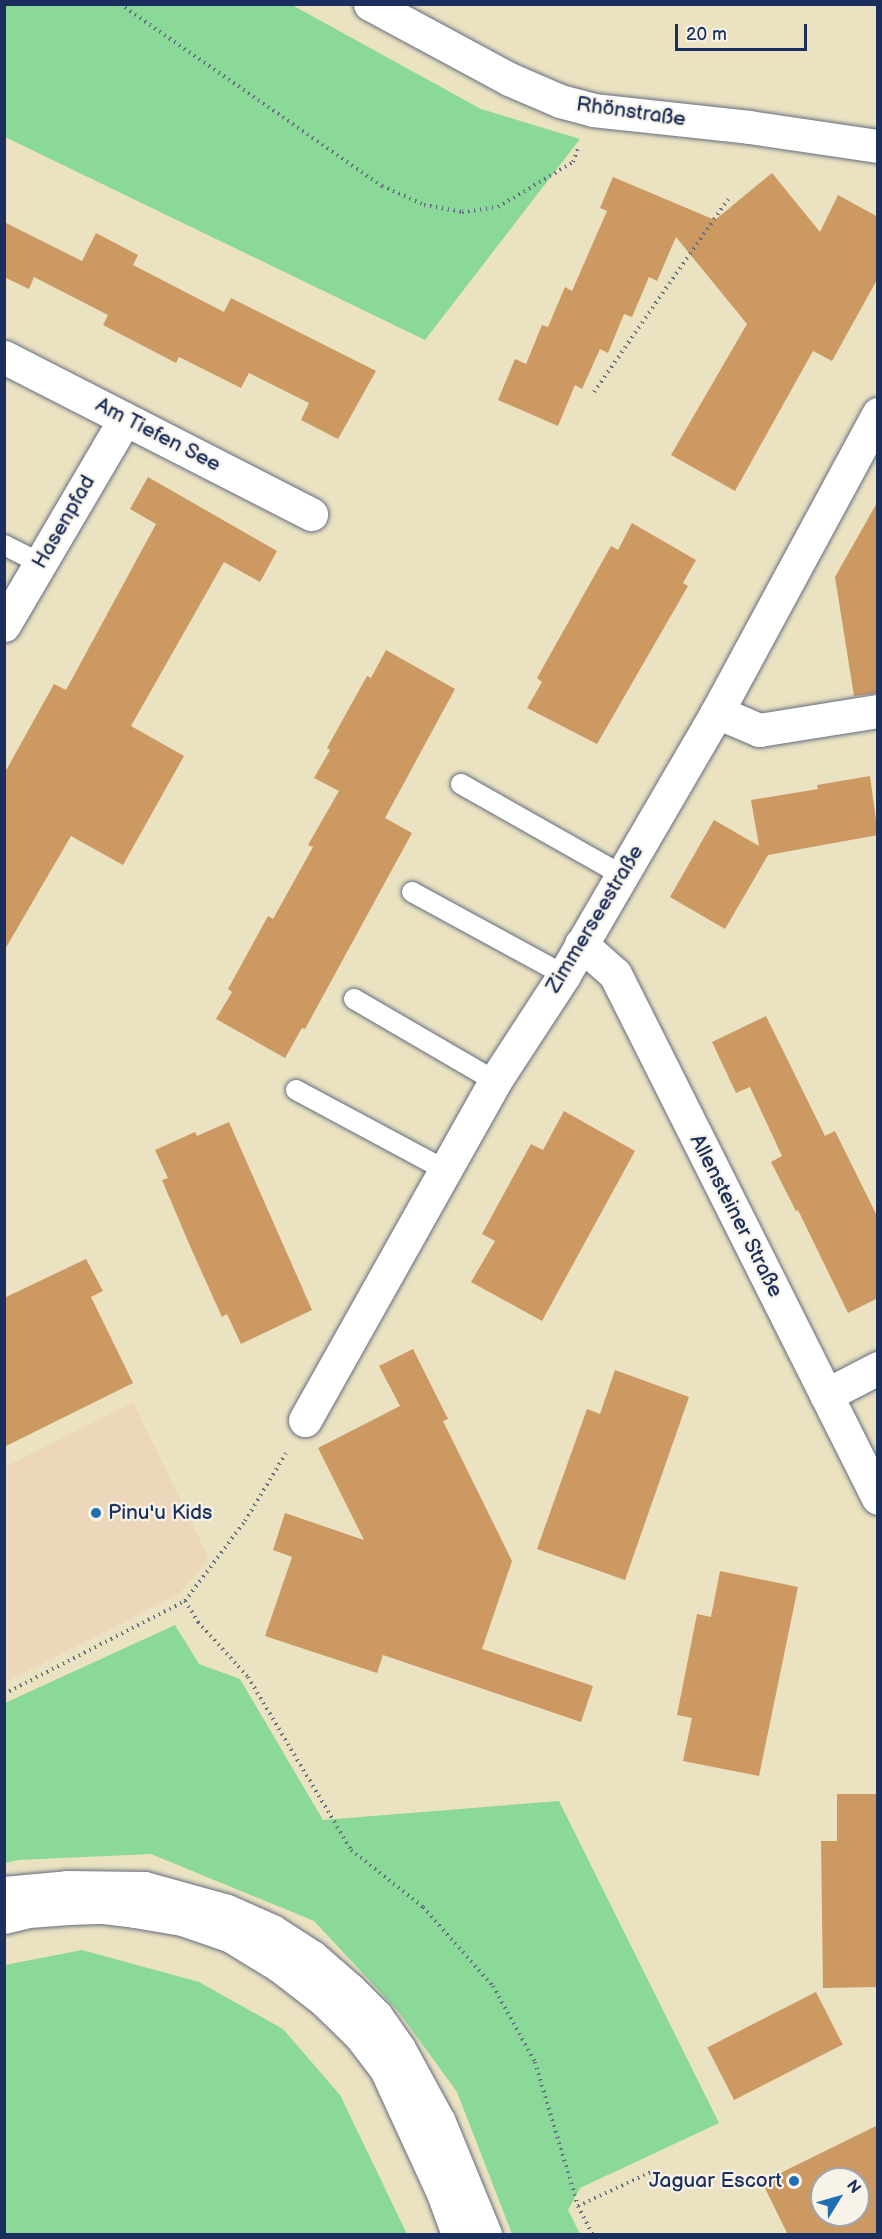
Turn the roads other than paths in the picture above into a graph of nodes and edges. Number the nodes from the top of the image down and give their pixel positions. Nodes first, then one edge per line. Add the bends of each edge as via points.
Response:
1 (370, 4) edge
2 (878, 146) edge
3 (4, 357) edge
4 (878, 414) edge
5 (125, 418) junction
6 (311, 514) dead end
7 (4, 545) edge
8 (40, 563) junction
9 (4, 625) edge
10 (878, 711) edge
11 (717, 712) junction
12 (461, 784) dead end
13 (622, 874) junction
14 (412, 892) dead end
15 (581, 944) junction
16 (564, 975) junction
17 (354, 999) dead end
18 (495, 1081) junction
19 (296, 1090) dead end
20 (445, 1170) junction
21 (878, 1368) edge
22 (826, 1395) junction
23 (305, 1420) road end
24 (878, 1498) edge
25 (4, 1893) edge
26 (4, 1917) edge
27 (458, 2235) edge
28 (484, 2235) edge

1 - 2 main road, Rhönstraße via 509,79 560,101 593,110
3 - 5 main road, Am Tiefen See
4 - 11 main road, Zimmerseestraße
5 - 6 main road, Am Tiefen See
5 - 8 main road, Hasenpfad
7 - 8 lane
8 - 9 main road, Hasenpfad
10 - 11 main road via 759,730
11 - 13 main road, Zimmerseestraße
12 - 13 lane
13 - 15 main road, Zimmerseestraße
14 - 16 lane
15 - 16 main road, Zimmerseestraße
15 - 22 main road, Allensteiner Straße via 615,974
16 - 18 main road, Zimmerseestraße
17 - 18 lane
18 - 20 main road, Zimmerseestraße
19 - 20 lane
20 - 23 main road, Zimmerseestraße
21 - 22 main road
22 - 24 main road, Allensteiner Straße
25 - 28 main road via 108,1887 153,1890 227,1911 272,1931 312,1957 376,2016 399,2049 439,2122
26 - 27 main road via 28,1911 104,1906 182,1919 231,1936 280,1966 324,2000 360,2035 386,2069

